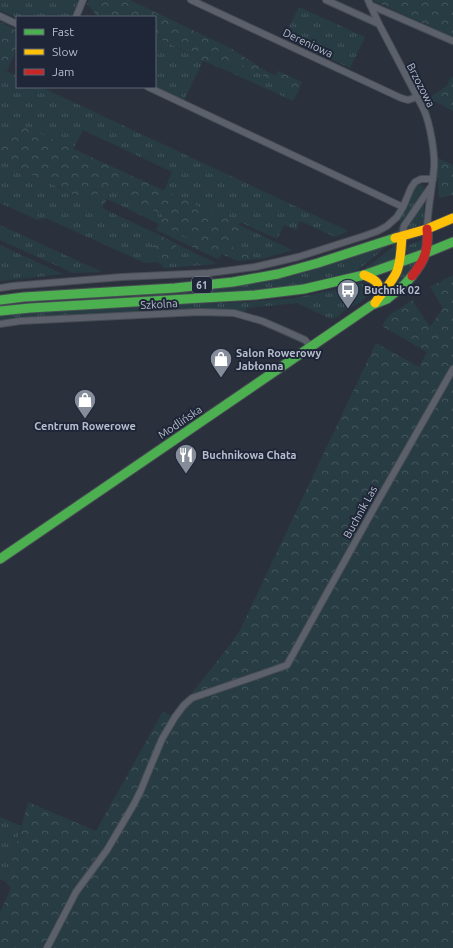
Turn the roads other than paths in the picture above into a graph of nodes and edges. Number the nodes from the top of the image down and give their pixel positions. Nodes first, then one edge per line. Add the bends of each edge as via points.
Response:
1 (84, 0) edge
2 (191, 0) edge
3 (326, 0) edge
4 (369, 2) edge
5 (0, 16) edge
6 (76, 16) edge
7 (16, 24) edge
8 (379, 24) junction
9 (453, 42) edge
10 (150, 88) edge
11 (417, 97) junction
12 (432, 182) junction
13 (403, 207) junction
14 (428, 214) junction
15 (450, 220) edge
16 (427, 229) junction
17 (402, 236) junction
18 (453, 242) edge
19 (426, 253) junction
20 (399, 263) junction
21 (363, 275) junction
22 (0, 288) edge
23 (380, 296) junction
24 (0, 300) edge
25 (372, 305) junction
26 (0, 311) edge
27 (0, 324) edge
28 (311, 347) junction
29 (453, 369) edge
30 (0, 559) edge
31 (47, 948) edge

1 - 6 street
2 - 11 street, Dereniowa via 401,98 408,100
3 - 8 street
4 - 8 street, Brzozowa
4 - 9 street
5 - 7 street
8 - 11 street, Brzozowa
10 - 13 street
11 - 12 street, Brzozowa via 429,122 434,158
12 - 13 street via 421,179 415,182
12 - 14 street, Brzozowa
12 - 17 street via 404,226
13 - 22 street via 394,220 378,231 303,256 255,267 209,273 94,279
14 - 15 street via 433,218
14 - 16 street, Brzozowa
15 - 16 main road, 61
16 - 17 main road, 61
16 - 19 main road
17 - 20 main road, Modlińska
17 - 24 main road, 61 via 278,274 233,282
18 - 19 main road, 61
19 - 20 main road, 61
19 - 25 main road, Modlińska via 410,278 387,298
20 - 21 main road, 61
20 - 23 main road, Modlińska via 395,277
21 - 23 main road via 378,283
21 - 26 main road, 61 via 304,289 255,295
23 - 25 main road, Modlińska
25 - 28 main road, Modlińska
27 - 28 street, Szkolna via 199,312 234,313 285,330 305,340
28 - 30 main road, Modlińska
29 - 31 street, Buchnik Las via 287,664 192,698 184,705 162,739 141,790 123,823 76,892

